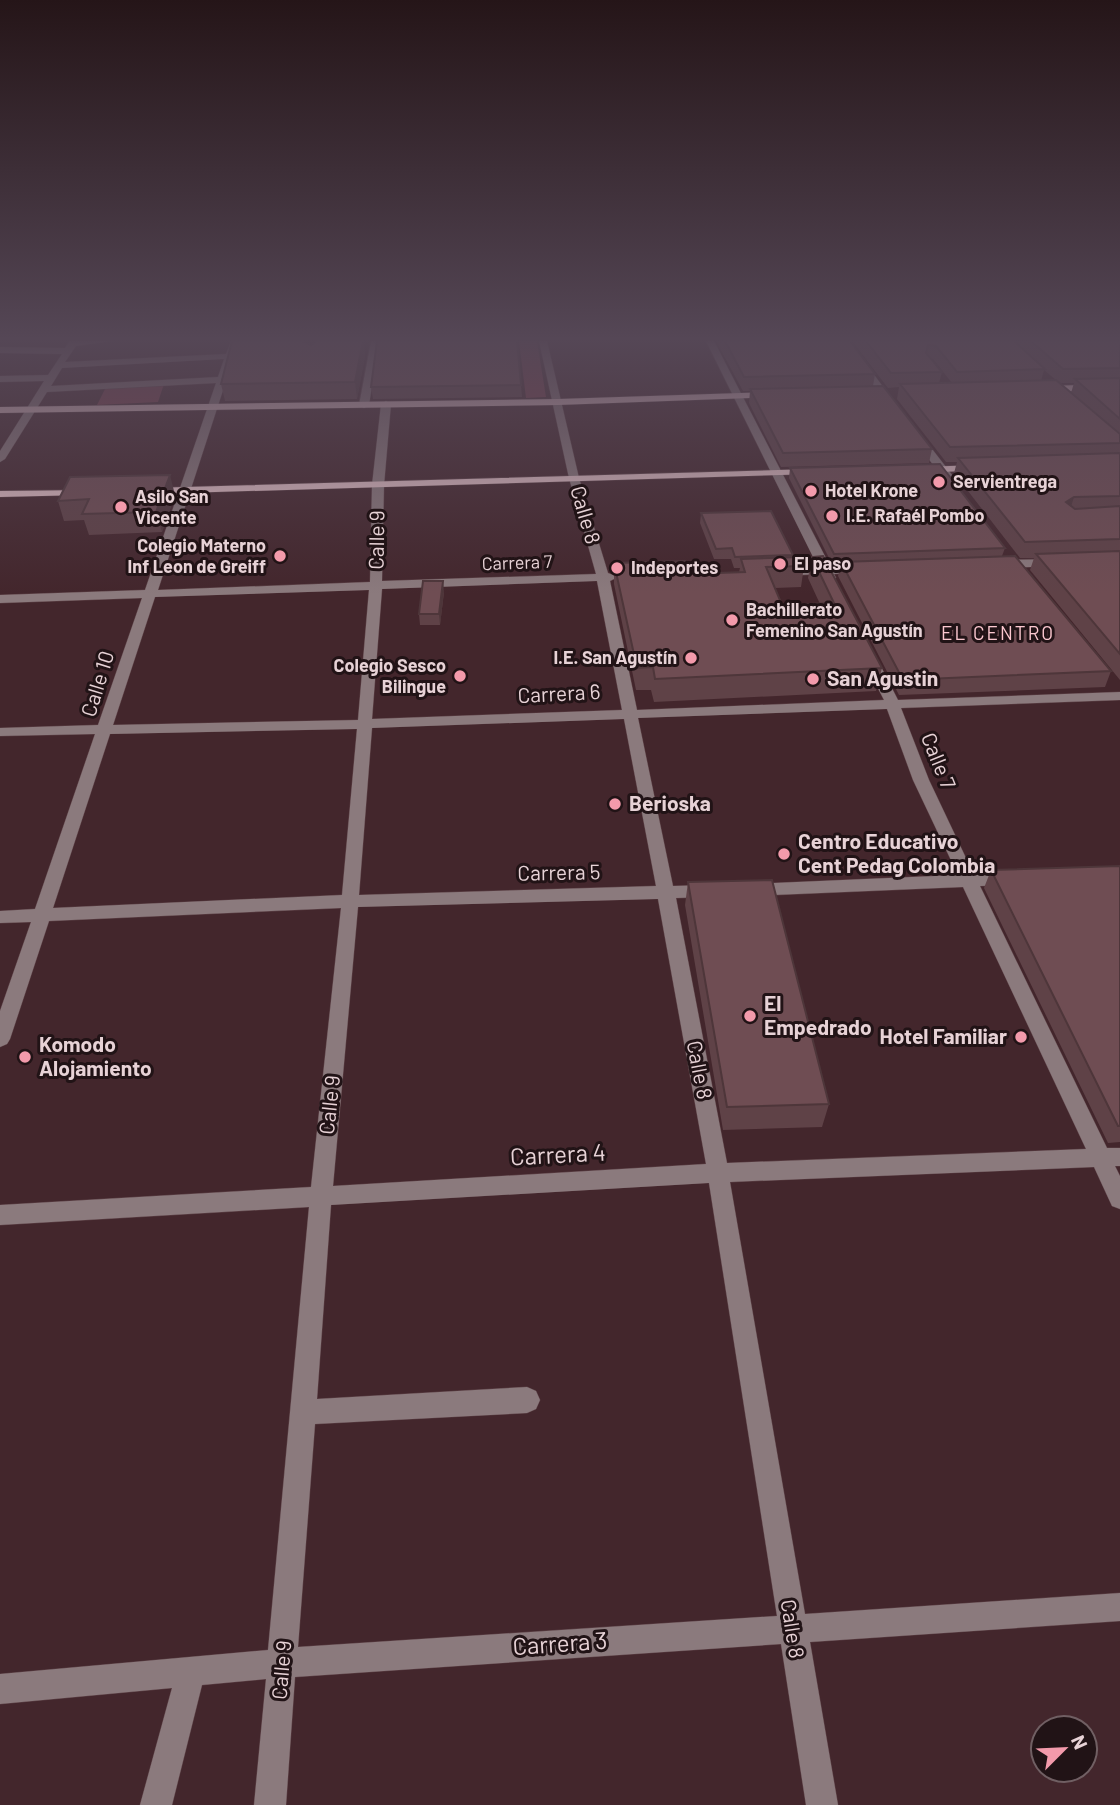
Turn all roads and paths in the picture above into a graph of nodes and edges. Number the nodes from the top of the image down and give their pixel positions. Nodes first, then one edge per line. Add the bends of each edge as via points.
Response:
1 (21, 425) edge
2 (205, 425) edge
3 (384, 425) edge
4 (563, 425) edge
5 (752, 425) edge
6 (908, 426) edge
7 (0, 459) edge
8 (996, 467) edge
9 (942, 469) junction
10 (900, 470) edge
11 (831, 472) edge
12 (776, 473) junction
13 (575, 478) junction
14 (377, 485) junction
15 (183, 490) junction
16 (958, 490) edge
17 (143, 491) edge
18 (91, 492) edge
19 (0, 494) edge
20 (1011, 558) junction
21 (1068, 562) edge
22 (988, 565) edge
23 (880, 569) edge
24 (826, 570) junction
25 (770, 572) edge
26 (1024, 575) edge
27 (631, 577) edge
28 (603, 578) junction
29 (376, 585) junction
30 (838, 595) edge
31 (148, 596) junction
32 (0, 599) edge
33 (862, 643) edge
34 (1111, 682) edge
35 (1120, 694) edge
36 (892, 704) junction
37 (629, 712) junction
38 (364, 724) junction
39 (107, 728) junction
40 (0, 732) edge
41 (1024, 879) edge
42 (969, 881) junction
43 (666, 893) junction
44 (350, 901) junction
45 (43, 915) junction
46 (0, 918) edge
47 (0, 1039) edge
48 (1110, 1158) edge
49 (718, 1173) junction
50 (321, 1195) junction
51 (1120, 1199) edge
52 (0, 1215) edge
53 (527, 1400) dead end
54 (302, 1412) junction
55 (1120, 1607) edge
56 (792, 1628) junction
57 (282, 1663) junction
58 (191, 1672) junction
59 (0, 1689) edge
60 (156, 1805) edge
61 (270, 1805) edge
62 (822, 1805) edge

1 - 7 street
2 - 15 street, Calle 10
3 - 14 street, Calle 9
4 - 13 street, Calle 8
5 - 12 street
6 - 9 street
8 - 9 main road
9 - 10 main road
9 - 16 street
11 - 12 main road
12 - 13 main road
12 - 24 street
13 - 14 main road
13 - 28 street, Calle 8
14 - 15 main road
14 - 29 street, Calle 9
15 - 17 main road
15 - 31 street, Calle 10
18 - 19 main road
20 - 21 street
20 - 22 street
20 - 26 street
23 - 24 street
24 - 25 street
24 - 30 street
27 - 28 street, Carrera 7
28 - 29 street, Carrera 7
28 - 37 street, Calle 8
29 - 31 street, Carrera 7
29 - 38 street, Calle 9
31 - 32 street, Carrera 7
31 - 39 street, Calle 10
33 - 36 street, Calle 7
34 - 35 street
35 - 36 street, Carrera 6
36 - 37 street, Carrera 6
36 - 42 street, Calle 7 via 921,780
37 - 38 street, Carrera 6
37 - 43 street, Calle 8
38 - 39 street, Carrera 6
38 - 44 street, Calle 9
39 - 40 street, Carrera 6
39 - 45 street, Calle 10
41 - 42 street, Carrera 5
42 - 43 street, Carrera 5
42 - 48 street, Calle 7
43 - 44 street, Carrera 5
43 - 49 street, Calle 8
44 - 45 street, Carrera 5
44 - 50 street, Calle 9
45 - 46 street, Carrera 5
45 - 47 street, Calle 10
48 - 49 street, Carrera 4
48 - 51 street, Calle 7
49 - 50 street, Carrera 4
49 - 56 street, Calle 8
50 - 52 street, Carrera 4
50 - 54 street, Calle 9
53 - 54 street
54 - 57 street, Calle 9
55 - 56 street, Carrera 3
56 - 57 street, Carrera 3
56 - 62 street, Calle 8
57 - 58 street, Carrera 3
57 - 61 street, Calle 9
58 - 59 street, Carrera 3
58 - 60 street

